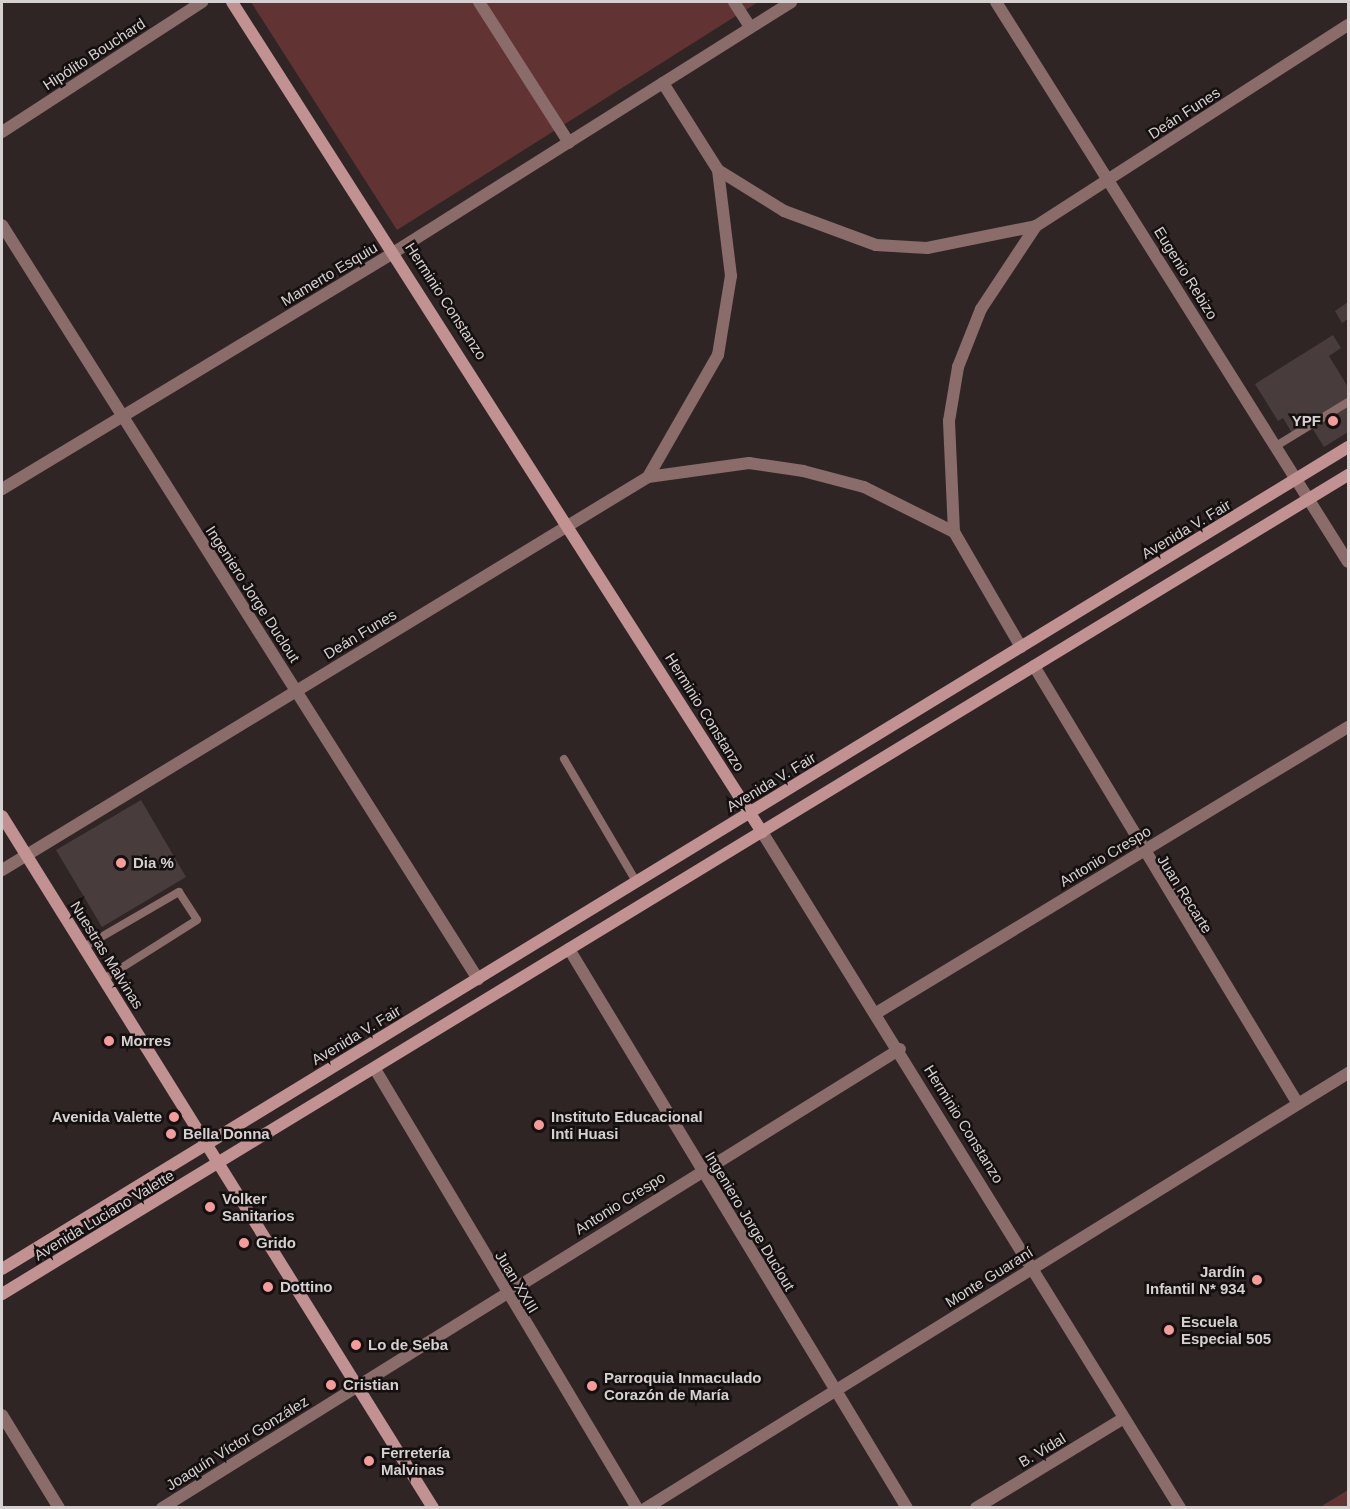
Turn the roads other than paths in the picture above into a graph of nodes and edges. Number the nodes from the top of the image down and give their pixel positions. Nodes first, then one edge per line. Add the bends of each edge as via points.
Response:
1 (202, 2) edge
2 (232, 2) edge
3 (479, 2) edge
4 (734, 2) edge
5 (791, 2) edge
6 (996, 2) edge
7 (1348, 25) edge
8 (750, 27) junction
9 (663, 83) junction
10 (2, 132) edge
11 (568, 143) junction
12 (718, 170) junction
13 (1110, 180) junction
14 (2, 225) edge
15 (1036, 226) junction
16 (396, 251) junction
17 (1348, 402) edge
18 (121, 417) junction
19 (1276, 446) junction
20 (1348, 447) edge
21 (1348, 475) edge
22 (648, 477) junction
23 (1297, 479) junction
24 (2, 489) edge
25 (1310, 499) junction
26 (570, 523) junction
27 (954, 532) junction
28 (1348, 562) edge
29 (1021, 647) junction
30 (1034, 666) junction
31 (296, 690) junction
32 (1348, 727) edge
33 (564, 759) dead end
34 (750, 813) junction
35 (2, 816) edge
36 (762, 832) junction
37 (1141, 851) junction
38 (25, 853) junction
39 (2, 870) edge
40 (636, 881) junction
41 (84, 947) junction
42 (568, 949) junction
43 (104, 979) junction
44 (478, 979) junction
45 (878, 1012) junction
46 (900, 1049) junction
47 (375, 1069) junction
48 (1348, 1073) edge
49 (1298, 1104) junction
50 (209, 1142) junction
51 (221, 1161) junction
52 (702, 1169) junction
53 (1034, 1266) junction
54 (2, 1269) edge
55 (506, 1293) junction
56 (2, 1294) edge
57 (358, 1384) junction
58 (834, 1390) junction
59 (2, 1416) edge
60 (1124, 1418) junction
61 (59, 1508) edge
62 (162, 1508) edge
63 (434, 1508) edge
64 (637, 1508) edge
65 (646, 1508) edge
66 (908, 1508) edge
67 (976, 1508) edge
68 (1180, 1508) edge

1 - 10 street, Hipólito Bouchard
2 - 16 main road, Herminio Constanzo
3 - 11 street
4 - 8 street
5 - 8 street, Mamerto Esquiu
6 - 13 street, Eugenio Rebizo
7 - 13 street, Deán Funes
8 - 9 street, Mamerto Esquiu
9 - 11 street, Mamerto Esquiu
9 - 12 street
11 - 16 street, Mamerto Esquiu
12 - 15 street via 784,211 876,245 927,248
12 - 22 street via 731,276 728,318 701,393
13 - 15 street, Deán Funes
13 - 19 street, Eugenio Rebizo
14 - 18 street, Ingeniero Jorge Duclout
15 - 27 street via 981,309 958,367 949,421
16 - 18 street, Mamerto Esquiu
16 - 26 main road, Herminio Constanzo
17 - 19 lane
18 - 24 street, Mamerto Esquiu
18 - 31 street, Ingeniero Jorge Duclout
19 - 23 street, Eugenio Rebizo
20 - 23 main road, Avenida V. Fair
21 - 25 main road
22 - 26 street, Deán Funes
22 - 27 street via 749,463 803,471 864,487
23 - 25 street, Eugenio Rebizo
23 - 29 main road, Avenida V. Fair
25 - 28 street, Eugenio Rebizo
25 - 30 main road
26 - 31 street, Deán Funes
26 - 34 main road, Herminio Constanzo
27 - 29 street
29 - 34 main road, Avenida V. Fair
30 - 36 main road
30 - 37 street, Juan Recarte
31 - 38 street, Deán Funes
31 - 44 street, Ingeniero Jorge Duclout
32 - 37 street, Antonio Crespo
33 - 40 lane
34 - 36 main road, Herminio Constanzo
34 - 40 main road, Avenida V. Fair
35 - 38 main road, Nuestras Malvinas
36 - 42 main road
36 - 45 street, Herminio Constanzo
37 - 45 street, Antonio Crespo
37 - 49 street, Juan Recarte
38 - 39 street, Deán Funes
38 - 41 main road, Nuestras Malvinas
40 - 44 main road, Avenida V. Fair
41 - 43 main road, Nuestras Malvinas
41 - 43 lane via 179,891 197,920
42 - 47 main road
42 - 52 street, Ingeniero Jorge Duclout
43 - 50 main road, Nuestras Malvinas
44 - 50 main road, Avenida V. Fair
45 - 46 street, Herminio Constanzo
46 - 52 street, Antonio Crespo
46 - 53 street, Herminio Constanzo
47 - 51 main road
47 - 55 street, Juan XXIII
48 - 49 street, Monte Guaraní
49 - 53 street, Monte Guaraní
50 - 51 main road, Nuestras Malvinas
50 - 54 main road, Avenida Luciano Valette
51 - 56 main road, Avenida Luciano Valette
51 - 57 main road, Nuestras Malvinas
52 - 55 street, Antonio Crespo
52 - 58 street, Ingeniero Jorge Duclout
53 - 58 street, Monte Guaraní
53 - 60 street, Herminio Constanzo
55 - 57 street, Antonio Crespo
55 - 64 street, Juan XXIII
57 - 62 street, Joaquín Víctor González
57 - 63 main road, Nuestras Malvinas
58 - 65 street, Monte Guaraní
58 - 66 street, Ingeniero Jorge Duclout
59 - 61 street
60 - 67 street, B. Vidal
60 - 68 street, Herminio Constanzo

